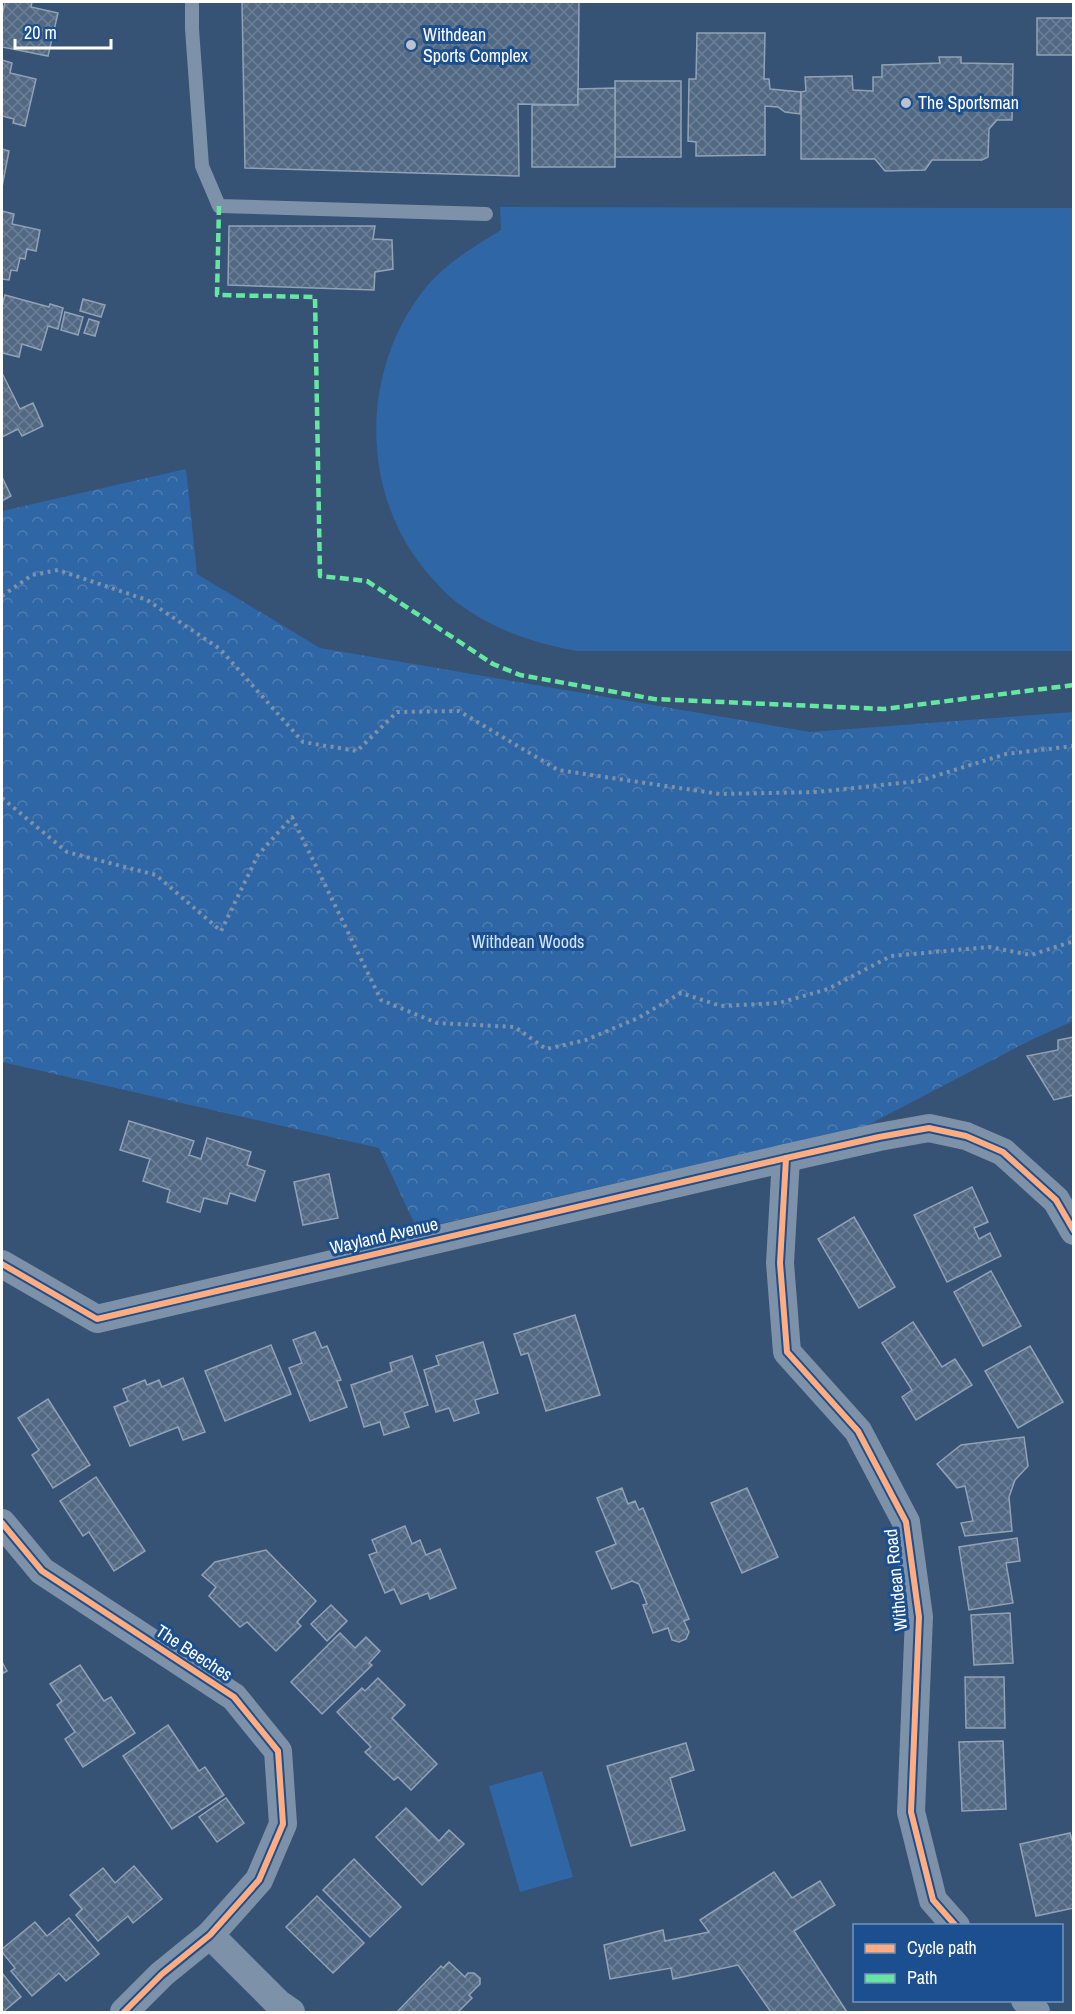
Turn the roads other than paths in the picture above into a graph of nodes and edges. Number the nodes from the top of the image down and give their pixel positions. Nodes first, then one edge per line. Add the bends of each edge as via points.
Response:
1 (192, 2) edge
2 (486, 214) dead end
3 (786, 1158) junction
4 (1074, 1231) edge
5 (2, 1264) edge
6 (2, 1523) edge
7 (954, 1924) edge
8 (210, 1935) junction
9 (124, 2013) edge
10 (291, 2013) edge

1 - 2 lane via 202,166 219,206
3 - 4 street via 929,1128 966,1136 1003,1152 1056,1200
3 - 5 street, Wayland Avenue via 97,1318
3 - 7 street, Withdean Road via 780,1263 787,1352 858,1431 906,1522 919,1617 911,1812 933,1900
6 - 8 street, The Beeches via 42,1571 234,1697 278,1751 283,1824 260,1880
8 - 9 street, The Beeches via 162,1974
8 - 10 street

